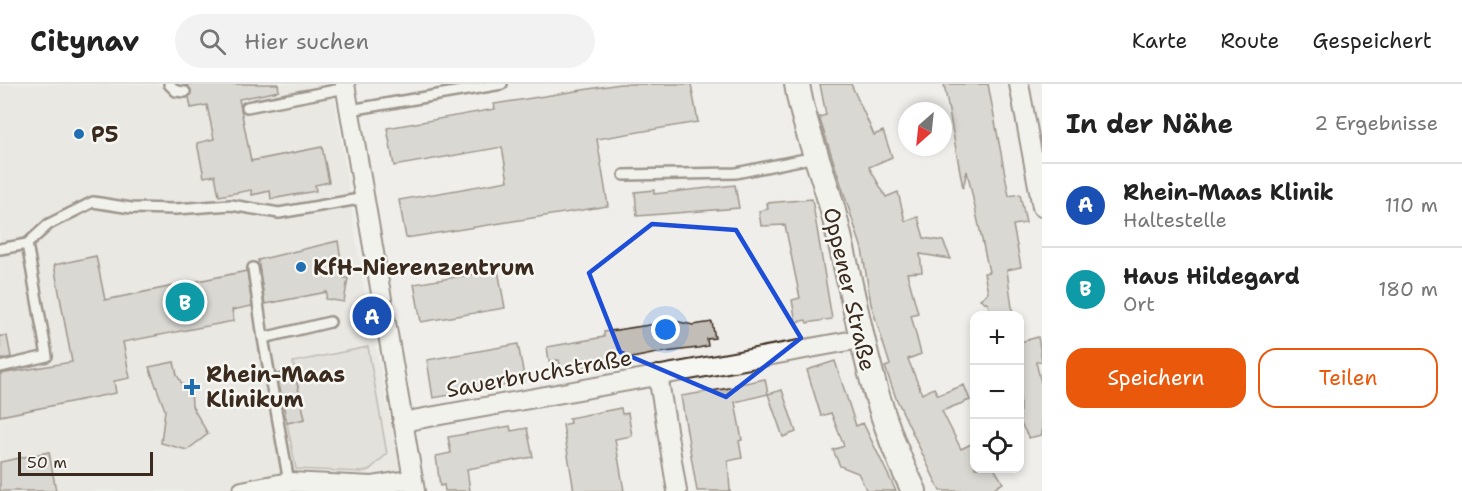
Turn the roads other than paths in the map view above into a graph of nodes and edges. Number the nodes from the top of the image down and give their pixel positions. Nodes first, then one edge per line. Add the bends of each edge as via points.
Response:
1 (169, 84) edge
2 (502, 84) edge
3 (796, 84) edge
4 (1019, 84) edge
5 (346, 86) edge
6 (185, 92) dead end
7 (247, 107) dead end
8 (350, 110) junction
9 (815, 157) junction
10 (624, 175) dead end
11 (365, 198) junction
12 (1042, 207) edge
13 (27, 244) junction
14 (0, 249) edge
15 (253, 268) dead end
16 (330, 322) dead end
17 (263, 338) junction
18 (860, 339) junction
19 (0, 367) edge
20 (658, 375) junction
21 (402, 422) junction
22 (289, 482) junction
23 (414, 485) edge
24 (242, 491) edge
25 (677, 491) edge
26 (914, 491) edge

1 - 6 lane via 176,91
2 - 8 lane
3 - 9 street, Oppener Straße
4 - 12 street
5 - 7 lane
5 - 8 street
8 - 11 street
9 - 10 lane via 736,173
9 - 18 street, Oppener Straße via 832,208
11 - 13 lane via 279,213 231,205 165,209 93,202 49,224
11 - 21 street
13 - 14 lane
13 - 19 lane via 47,356
15 - 17 lane
16 - 17 lane
17 - 22 lane
18 - 20 street, Sauerbruchstraße
18 - 26 street, Oppener Straße via 878,406
20 - 21 street, Sauerbruchstraße
20 - 25 street
21 - 23 street
22 - 23 street
22 - 24 street

